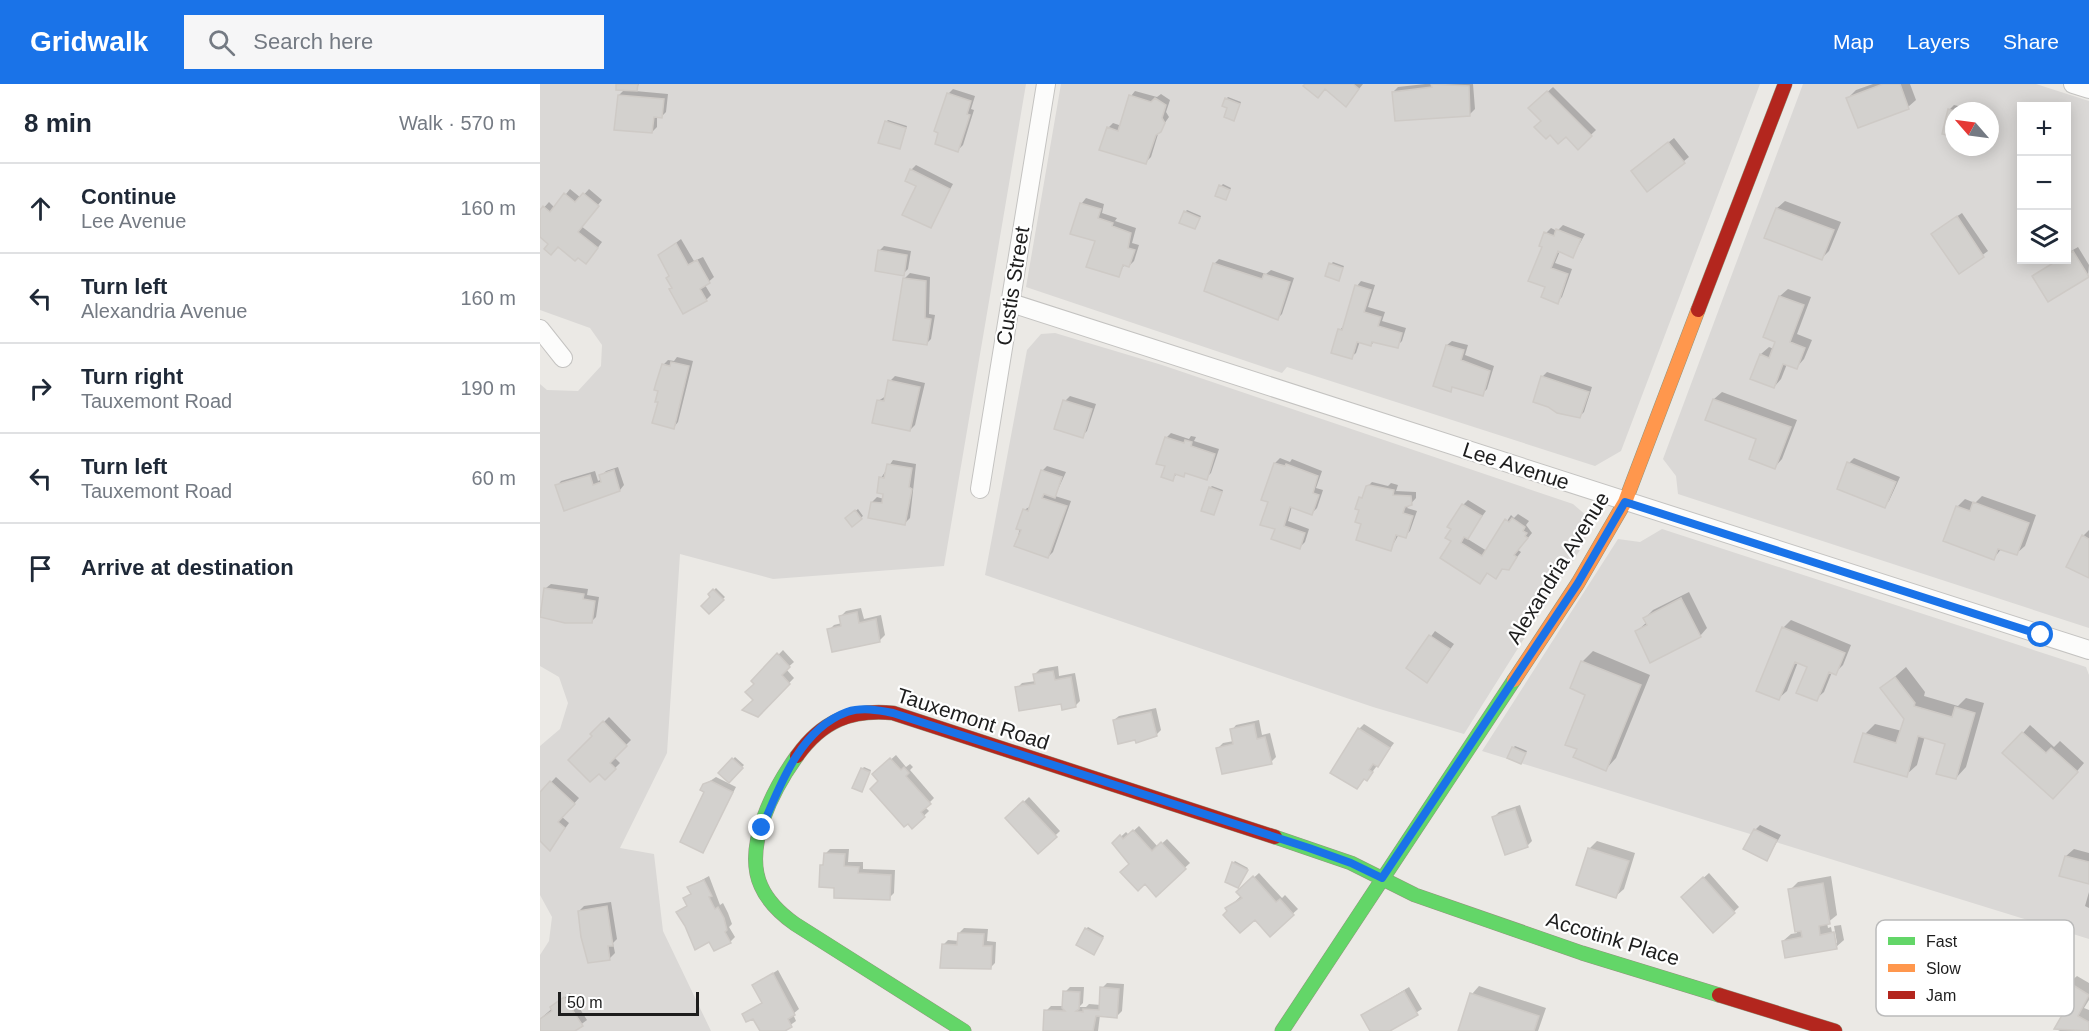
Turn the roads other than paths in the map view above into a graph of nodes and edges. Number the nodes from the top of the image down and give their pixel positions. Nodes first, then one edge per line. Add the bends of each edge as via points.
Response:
1 (1046, 84) edge
2 (1785, 84) edge
3 (2073, 84) edge
4 (2089, 89) edge
5 (1011, 303) junction
6 (540, 329) edge
7 (563, 358) dead end
8 (980, 489) dead end
9 (1625, 502) junction
10 (2089, 650) edge
11 (1382, 878) junction
12 (964, 1031) edge
13 (1282, 1031) edge
14 (1835, 1031) edge

1 - 5 street, Custis Street
2 - 9 street, Alexandria Avenue
3 - 4 street
5 - 8 street, Custis Street
5 - 9 street, Lee Avenue
6 - 7 street
9 - 10 street, Lee Avenue
9 - 11 street, Alexandria Avenue via 1578,583
11 - 12 street, Tauxemont Road via 1309,848 893,713 867,709 847,712 809,741 788,770 762,828 756,862 763,893 780,912 842,956
11 - 13 street, Alexandria Avenue
11 - 14 street, Accotink Place via 1414,896 1582,953

